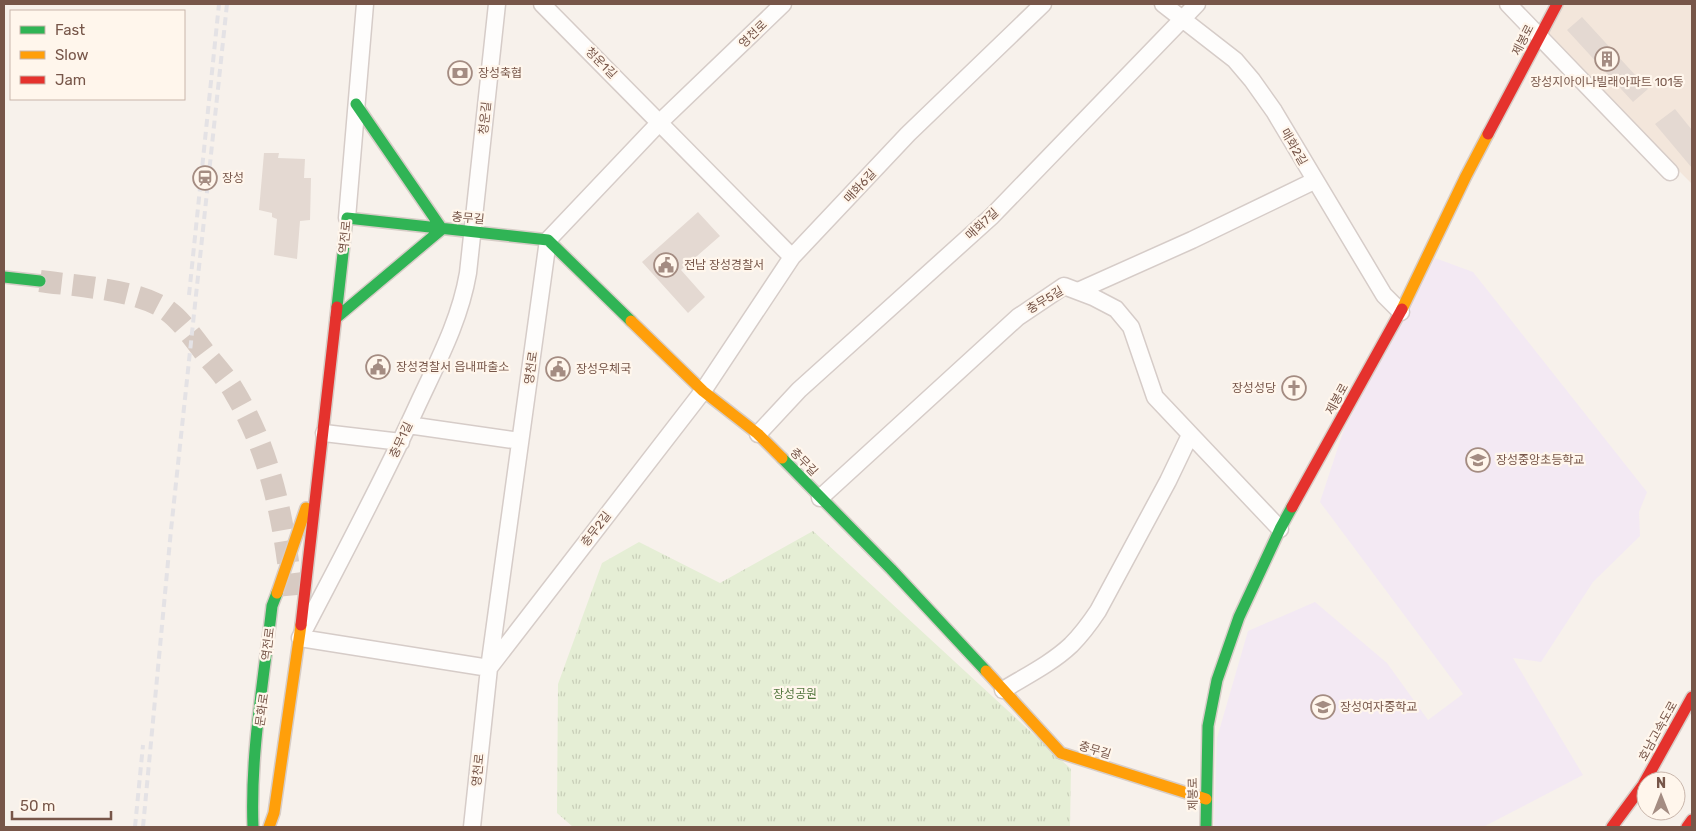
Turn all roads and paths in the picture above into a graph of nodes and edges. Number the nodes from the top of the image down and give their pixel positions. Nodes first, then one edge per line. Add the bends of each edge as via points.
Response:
1 (365, 4) edge
2 (497, 4) edge
3 (542, 4) edge
4 (783, 4) edge
5 (1043, 4) edge
6 (1164, 4) edge
7 (1197, 4) edge
8 (1508, 4) edge
9 (1557, 4) edge
10 (1183, 19) junction
11 (1539, 37) junction
12 (356, 104) junction
13 (660, 122) junction
14 (1670, 172) dead end
15 (1314, 181) junction
16 (347, 218) junction
17 (442, 229) junction
18 (473, 232) junction
19 (548, 240) junction
20 (792, 257) junction
21 (4, 277) edge
22 (40, 281) tunnel mouth
23 (1078, 291) junction
24 (1401, 312) junction
25 (336, 318) junction
26 (703, 391) junction
27 (408, 425) junction
28 (324, 433) junction
29 (758, 434) junction
30 (1190, 435) junction
31 (520, 441) junction
32 (401, 442) junction
33 (320, 469) junction
34 (820, 498) junction
35 (1280, 530) junction
36 (300, 638) junction
37 (489, 668) junction
38 (1003, 690) junction
39 (1692, 697) edge
40 (264, 798) dead end
41 (1206, 799) junction
42 (1692, 820) edge
43 (253, 827) edge
44 (260, 827) edge
45 (269, 827) edge
46 (472, 827) edge
47 (1206, 827) edge
48 (1612, 827) edge
49 (1687, 827) edge

1 - 12 street, 역전로
2 - 18 street, 청운길
3 - 13 street, 청운1길
4 - 13 street, 영천로
5 - 20 street, 매화6길 via 908,134
6 - 10 street, 매화2길
7 - 10 street, 매화7길
8 - 11 street
9 - 11 main road, 제봉로
10 - 15 street, 매화2길 via 1235,60 1252,80 1274,111
10 - 29 street, 매화7길 via 992,216 799,390
11 - 14 street
11 - 24 main road, 제봉로 via 1466,176
12 - 16 street, 역전로
12 - 17 main road
13 - 19 street, 영천로
13 - 20 street, 청운1길
15 - 23 street
15 - 24 street, 매화2길 via 1384,295
16 - 17 main road, 충무길
16 - 25 main road, 역전로
17 - 18 main road, 충무길
17 - 25 main road
18 - 19 main road, 충무길
18 - 27 street, 충무1길 via 464,297 454,327
19 - 26 main road, 충무길
19 - 31 street, 영천로
20 - 26 street, 매화6길
21 - 22 main road
23 - 30 street, 충무5길 via 1116,309 1131,327 1155,398
23 - 34 street, 충무5길 via 1064,286 1018,317
24 - 35 main road, 제봉로
25 - 28 main road, 역전로
26 - 29 main road, 충무길
26 - 37 street, 충무2길
27 - 31 street
27 - 32 street, 충무1길
28 - 32 street
28 - 33 main road, 역전로
29 - 34 main road, 충무길
30 - 35 street, 충무5길
30 - 38 street via 1087,628 1070,646
31 - 37 street, 영천로
32 - 36 street, 충무1길
33 - 36 main road, 역전로
33 - 43 main road, 역전로 via 272,606 256,747
34 - 38 main road, 충무길 via 892,569
35 - 41 main road, 제봉로 via 1239,617 1217,680 1208,726
36 - 37 street
36 - 45 main road, 역전로 via 274,813
37 - 46 street, 영천로
38 - 41 main road, 충무길 via 1061,753
39 - 48 main road, 호남고속도로 via 1643,785
40 - 44 main road
41 - 47 main road, 제봉로
42 - 49 main road

